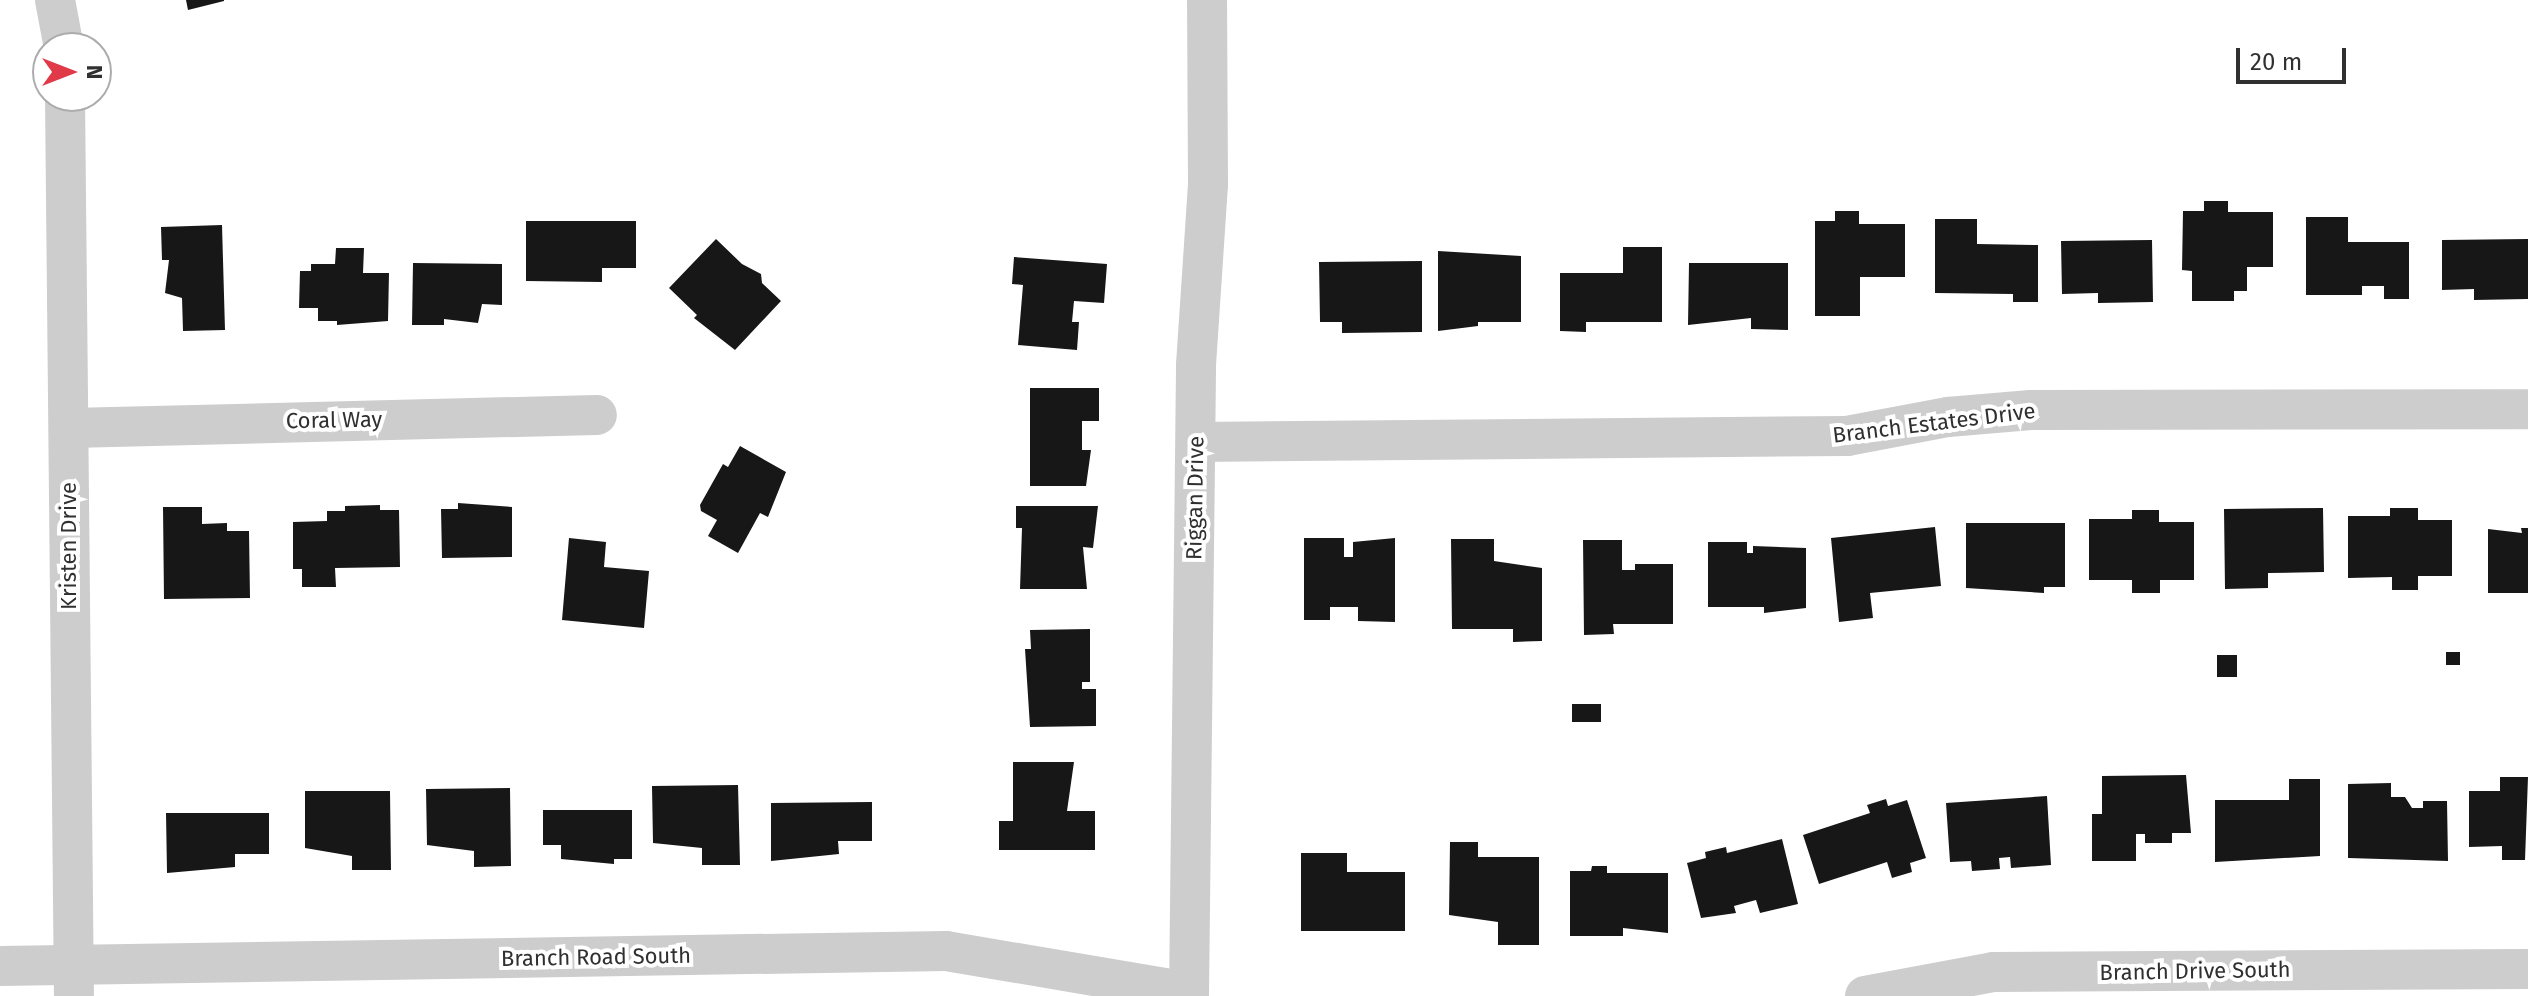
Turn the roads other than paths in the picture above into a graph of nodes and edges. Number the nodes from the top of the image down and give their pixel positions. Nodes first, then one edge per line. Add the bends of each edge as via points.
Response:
1 (55, 0) edge
2 (1207, 0) edge
3 (61, 32) edge
4 (65, 112) edge
5 (2528, 409) edge
6 (597, 415) dead end
7 (71, 428) junction
8 (1196, 442) junction
9 (0, 966) edge
10 (2528, 969) edge
11 (74, 980) edge
12 (1189, 994) edge
13 (1865, 996) edge

1 - 3 street
2 - 8 street, Riggan Drive via 1208,184
4 - 7 street, Kristen Drive
5 - 8 street, Branch Estates Drive via 2031,410 1948,417 1847,436
6 - 7 street, Coral Way
7 - 11 street, Kristen Drive
8 - 12 street, Riggan Drive
9 - 11 street, Branch Road South
10 - 13 street, Branch Drive South via 1993,972
11 - 12 street, Branch Road South via 946,951

